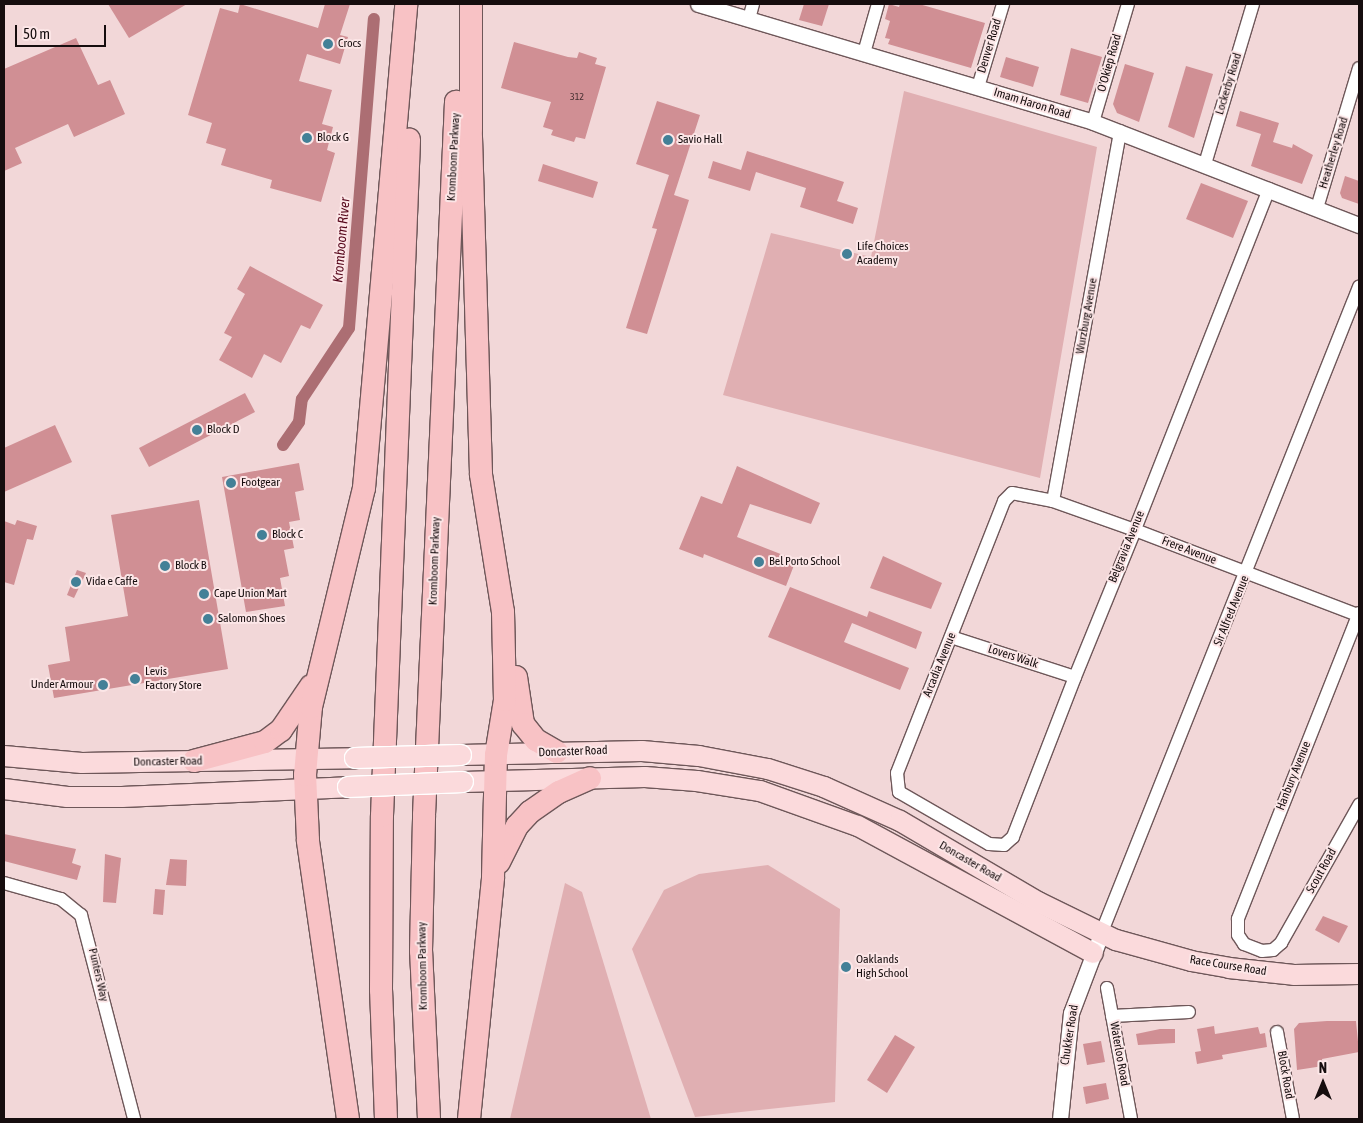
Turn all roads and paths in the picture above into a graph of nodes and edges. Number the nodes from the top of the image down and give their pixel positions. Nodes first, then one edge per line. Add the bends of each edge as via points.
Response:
1 (406, 4) edge
2 (414, 4) edge
3 (461, 4) edge
4 (471, 4) edge
5 (698, 4) edge
6 (753, 4) edge
7 (878, 4) edge
8 (1003, 4) edge
9 (1128, 4) edge
10 (1253, 4) edge
11 (749, 19) junction
12 (864, 53) junction
13 (1359, 68) edge
14 (978, 87) junction
15 (1093, 122) junction
16 (1120, 131) junction
17 (1205, 164) junction
18 (1269, 189) junction
19 (1317, 208) junction
20 (1359, 225) edge
21 (1359, 287) edge
22 (1018, 492) joint
23 (1053, 501) junction
24 (1135, 530) junction
25 (1247, 573) junction
26 (503, 612) junction
27 (1359, 614) edge
28 (951, 637) junction
29 (321, 665) junction
30 (1075, 677) junction
31 (558, 752) junction
32 (496, 755) junction
33 (4, 756) edge
34 (307, 759) junction
35 (194, 761) junction
36 (590, 778) junction
37 (497, 781) junction
38 (4, 789) edge
39 (305, 789) junction
40 (1359, 805) edge
41 (948, 822) joint
42 (493, 877) junction
43 (4, 883) edge
44 (1101, 934) junction
45 (1285, 938) joint
46 (1093, 953) junction
47 (1359, 974) edge
48 (1107, 988) dead end
49 (1189, 1012) dead end
50 (1112, 1016) junction
51 (1277, 1032) dead end
52 (134, 1119) edge
53 (348, 1119) edge
54 (386, 1119) edge
55 (429, 1119) edge
56 (469, 1119) edge
57 (1060, 1119) edge
58 (1130, 1119) edge
59 (1293, 1119) edge

1 - 29 highway via 364,488
2 - 54 highway via 382,834 381,990
3 - 55 highway, Kromboom Parkway via 420,951
4 - 26 highway via 471,129 481,474
5 - 11 street, Imam Haron Road
6 - 11 street
7 - 12 street
8 - 14 street, Denver Road
9 - 15 street, O'Okiep Road
10 - 17 street, Lockerby Road
11 - 12 street, Imam Haron Road
12 - 14 street, Imam Haron Road
13 - 19 street, Heatherley Road
14 - 15 street, Imam Haron Road
15 - 16 street, Imam Haron Road
16 - 17 street, Imam Haron Road
16 - 23 street, Wurzburg Avenue
17 - 18 street, Imam Haron Road
18 - 19 street, Imam Haron Road
18 - 24 street, Belgravia Avenue
19 - 20 street, Imam Haron Road
21 - 25 street, Sir Alfred Avenue
22 - 23 street, Frere Avenue
22 - 28 street, Arcadia Avenue via 1010,494 1004,501
23 - 24 street, Frere Avenue
24 - 25 street, Frere Avenue
24 - 30 street, Belgravia Avenue
25 - 27 street, Frere Avenue
25 - 44 street, Sir Alfred Avenue
26 - 31 highway via 524,724 536,740
26 - 32 highway via 505,700
27 - 45 street, Hanbury Avenue via 1238,919 1236,929 1240,940 1250,948 1273,950
28 - 30 street, Lovers Walk
28 - 41 street, Arcadia Avenue via 896,780 902,795
29 - 34 highway via 311,707
29 - 35 highway via 306,697 281,730 257,745
30 - 41 street, Belgravia Avenue via 1013,837 1004,845 993,845
31 - 32 main road, Doncaster Road
31 - 44 main road, Doncaster Road via 642,750 699,756 802,780 900,821 1038,902
32 - 34 main road, Doncaster Road, bridge
32 - 37 highway
33 - 35 main road, Doncaster Road via 82,763
34 - 35 main road, Doncaster Road
34 - 39 highway
36 - 37 main road, Doncaster Road
36 - 42 highway via 559,792 530,812 508,840
36 - 46 main road, Doncaster Road via 697,780 760,791 808,806 858,826
37 - 39 main road, Doncaster Road, bridge
37 - 42 highway
38 - 39 main road, Doncaster Road via 67,797 122,797
39 - 53 highway via 308,840
40 - 45 street, Scout Road
42 - 56 highway
43 - 52 street, Punters Way via 60,899 81,915
44 - 46 street, Chukker Road
44 - 47 main road, Race Course Road via 1191,962 1229,968 1294,975
46 - 57 street, Chukker Road via 1071,1013
48 - 50 street, Waterloo Road
49 - 50 street
50 - 58 street, Waterloo Road
51 - 59 street, Block Road

